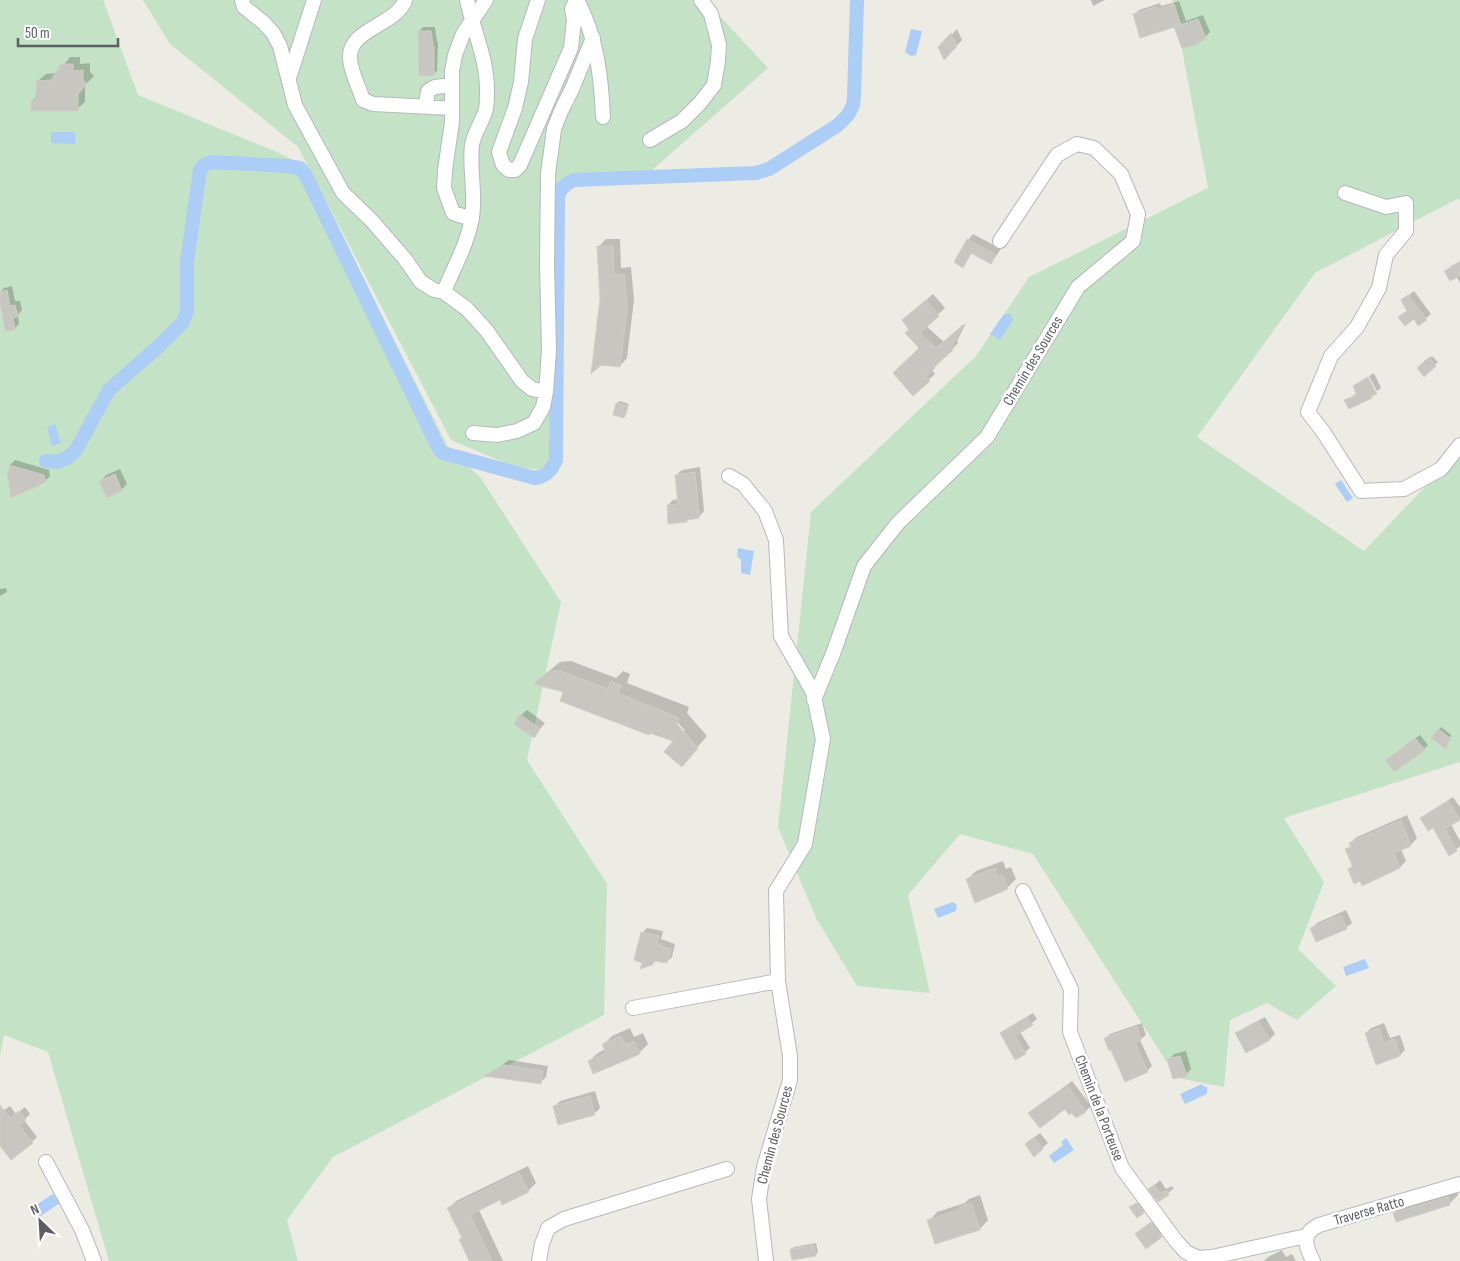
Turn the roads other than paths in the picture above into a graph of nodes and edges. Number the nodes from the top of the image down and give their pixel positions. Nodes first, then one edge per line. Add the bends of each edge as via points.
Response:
1 (242, 0) edge
2 (314, 0) edge
3 (405, 0) edge
4 (468, 0) edge
5 (486, 0) edge
6 (538, 0) edge
7 (576, 0) edge
8 (701, 0) edge
9 (471, 20) junction
10 (593, 38) junction
11 (289, 78) junction
12 (452, 85) junction
13 (426, 106) junction
14 (452, 108) junction
15 (604, 117) dead end
16 (650, 140) dead end
17 (1346, 193) dead end
18 (472, 219) junction
19 (1000, 241) dead end
20 (444, 292) junction
21 (546, 392) junction
22 (473, 433) dead end
23 (1460, 445) edge
24 (729, 476) dead end
25 (814, 700) junction
26 (1023, 892) dead end
27 (778, 980) junction
28 (633, 1008) dead end
29 (46, 1162) dead end
30 (727, 1169) dead end
31 (1460, 1184) edge
32 (1306, 1236) junction
33 (94, 1261) edge
34 (539, 1261) edge
35 (766, 1261) edge
36 (1313, 1261) edge

1 - 11 street via 244,7 273,33
2 - 11 street
3 - 13 street via 395,14 354,43 350,63 363,100 373,104
4 - 9 street
5 - 9 street
6 - 7 street via 525,38 515,108 499,152 503,165 509,170 520,165 571,48 572,9
7 - 10 street
8 - 16 street via 711,14 719,45 714,85 682,121
9 - 12 street via 456,55
9 - 18 street via 481,47 487,90 486,109 472,143
10 - 15 street via 600,66
10 - 21 street via 560,111 548,173 549,351
11 - 20 street via 295,105 342,193 372,221 421,282
12 - 13 street via 428,91
12 - 14 street
13 - 14 street
14 - 18 street via 444,188 453,213
17 - 23 street via 1386,207 1406,203 1406,231 1386,255 1379,288 1357,326 1331,356 1308,412 1361,491 1404,489 1441,468
18 - 20 street via 464,248
19 - 25 street, Chemin des Sources via 1057,155 1077,144 1094,148 1121,174 1138,214 1133,240 1078,287 987,437 898,523 864,566
20 - 21 street via 468,309 488,331 522,381 532,389
21 - 22 street via 543,407 534,423 497,435
24 - 25 street, Chemin des Sources via 743,484 765,511 776,540 781,636
25 - 27 street, Chemin des Sources via 823,740 805,844 776,891
26 - 32 street, Chemin de la Porteuse via 1071,989 1070,1032 1122,1168 1176,1241 1186,1252 1198,1258
27 - 28 street
27 - 35 street, Chemin des Sources via 790,1056 790,1080 764,1167 759,1199
29 - 33 street via 82,1230
30 - 34 street via 564,1219 548,1228
31 - 32 street, Traverse Ratto via 1319,1225
32 - 36 street via 1306,1248

